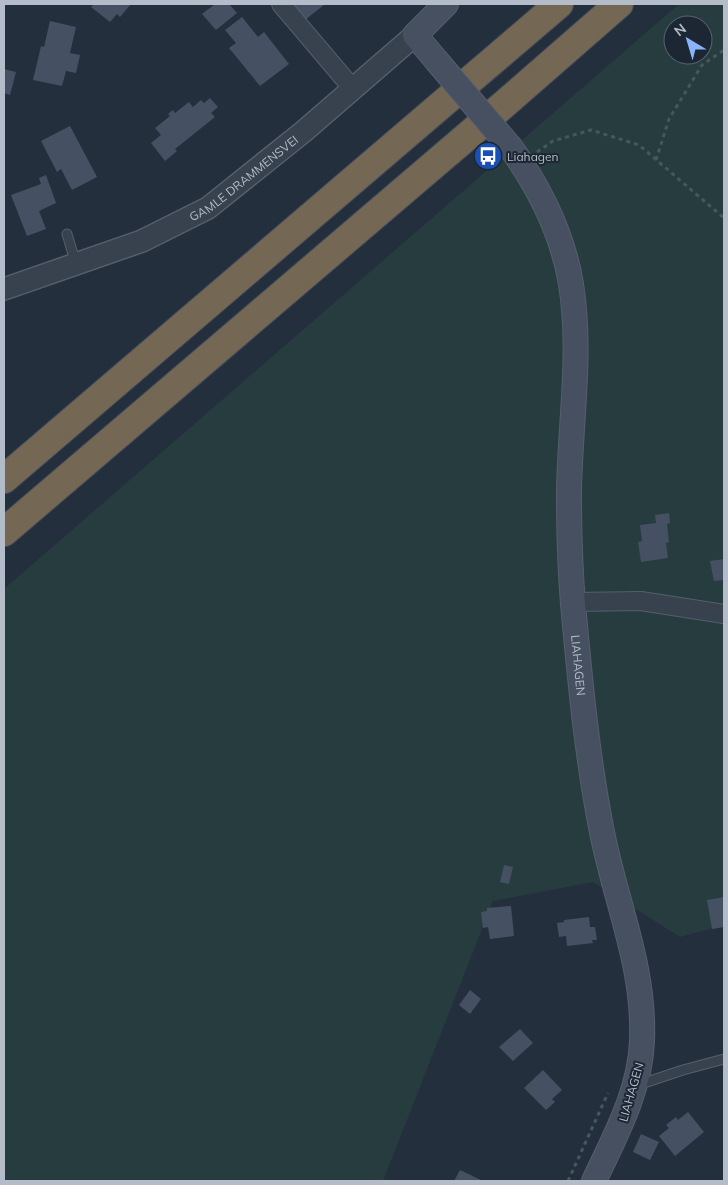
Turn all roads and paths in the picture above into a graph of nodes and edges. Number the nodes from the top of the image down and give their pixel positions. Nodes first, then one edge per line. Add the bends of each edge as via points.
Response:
1 (281, 4) edge
2 (446, 4) edge
3 (559, 4) edge
4 (619, 4) edge
5 (414, 35) junction
6 (724, 50) edge
7 (353, 89) junction
8 (516, 156) junction
9 (656, 160) junction
10 (724, 218) edge
11 (67, 234) dead end
12 (76, 264) junction
13 (4, 289) edge
14 (4, 479) edge
15 (4, 532) edge
16 (573, 602) junction
17 (724, 614) edge
18 (724, 1059) edge
19 (635, 1086) junction
20 (594, 1181) edge

1 - 7 street
2 - 5 main road, GAMLE DRAMMENSVEI
3 - 14 highway
4 - 15 highway
5 - 7 street, GAMLE DRAMMENSVEI
5 - 8 main road, LIAHAGEN, bridge
6 - 9 path via 702,65 669,119
7 - 12 street, GAMLE DRAMMENSVEI via 208,208 142,241
8 - 9 path via 591,130 638,145
8 - 16 main road, LIAHAGEN via 531,176 548,212 564,253 572,292 575,395 569,492
9 - 10 path
11 - 12 lane
12 - 13 street, GAMLE DRAMMENSVEI
16 - 17 street via 641,602
16 - 19 main road, LIAHAGEN via 590,761 602,833 640,987 642,1040
18 - 19 lane
19 - 20 main road, LIAHAGEN via 623,1122

